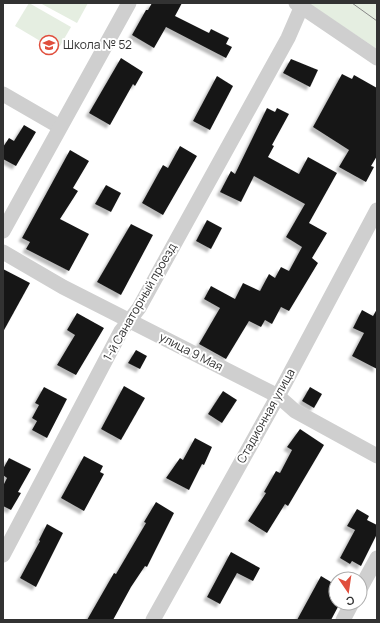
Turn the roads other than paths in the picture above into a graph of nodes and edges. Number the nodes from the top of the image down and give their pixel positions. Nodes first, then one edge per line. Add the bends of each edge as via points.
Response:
1 (129, 3) edge
2 (298, 5) edge
3 (377, 58) edge
4 (3, 94) edge
5 (60, 127) junction
6 (377, 210) edge
7 (3, 231) edge
8 (3, 252) edge
9 (129, 320) junction
10 (278, 396) junction
11 (377, 456) edge
12 (3, 555) edge
13 (377, 558) edge
14 (368, 574) edge
15 (348, 611) edge
16 (153, 620) edge
17 (343, 620) edge

1 - 5 street
2 - 3 street
2 - 9 street, 1-й Санаторный проезд via 280,52 139,308
4 - 5 street
5 - 7 street
6 - 10 street, Стадионная улица
8 - 9 street, улица 9 Мая via 63,287
9 - 10 street, улица 9 Мая
9 - 12 street, 1-й Санаторный проезд
10 - 11 street, улица 9 Мая via 295,411
10 - 16 street, Стадионная улица
13 - 14 street
15 - 17 street

